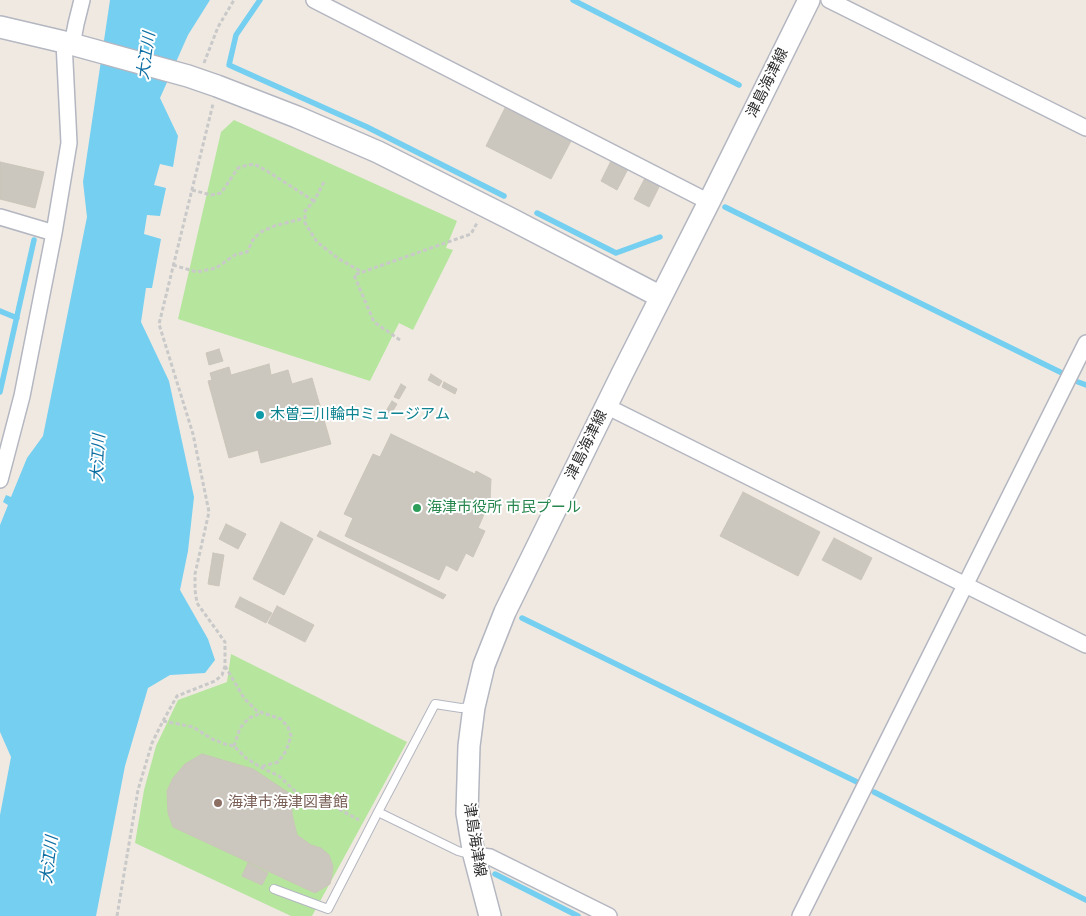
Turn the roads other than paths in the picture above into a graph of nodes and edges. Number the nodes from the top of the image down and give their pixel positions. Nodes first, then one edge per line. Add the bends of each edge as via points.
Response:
1 (82, 0) edge
2 (314, 0) edge
3 (809, 0) edge
4 (829, 0) edge
5 (0, 27) edge
6 (74, 45) junction
7 (1086, 128) edge
8 (709, 202) junction
9 (0, 217) edge
10 (54, 233) junction
11 (660, 297) junction
12 (1086, 343) edge
13 (606, 406) junction
14 (0, 479) edge
15 (965, 585) junction
16 (1086, 645) edge
17 (474, 707) junction
18 (378, 812) junction
19 (474, 855) junction
20 (274, 889) dead end
21 (490, 916) edge
22 (609, 916) edge
23 (800, 916) edge

1 - 6 street
2 - 8 street
3 - 8 main road, 津島海津線
4 - 7 street
5 - 6 main road
6 - 10 street via 68,142
6 - 11 main road via 201,81 298,117 378,152
8 - 11 main road, 津島海津線
9 - 10 street
10 - 14 street via 22,396
11 - 13 main road, 津島海津線
12 - 15 street
13 - 15 street
13 - 17 main road, 津島海津線 via 505,612 484,665
15 - 16 street
15 - 23 street
17 - 18 lane via 435,704
17 - 19 main road, 津島海津線 via 467,812
18 - 19 lane via 458,851
18 - 20 lane via 328,909
19 - 21 main road, 津島海津線
19 - 22 street via 490,857

